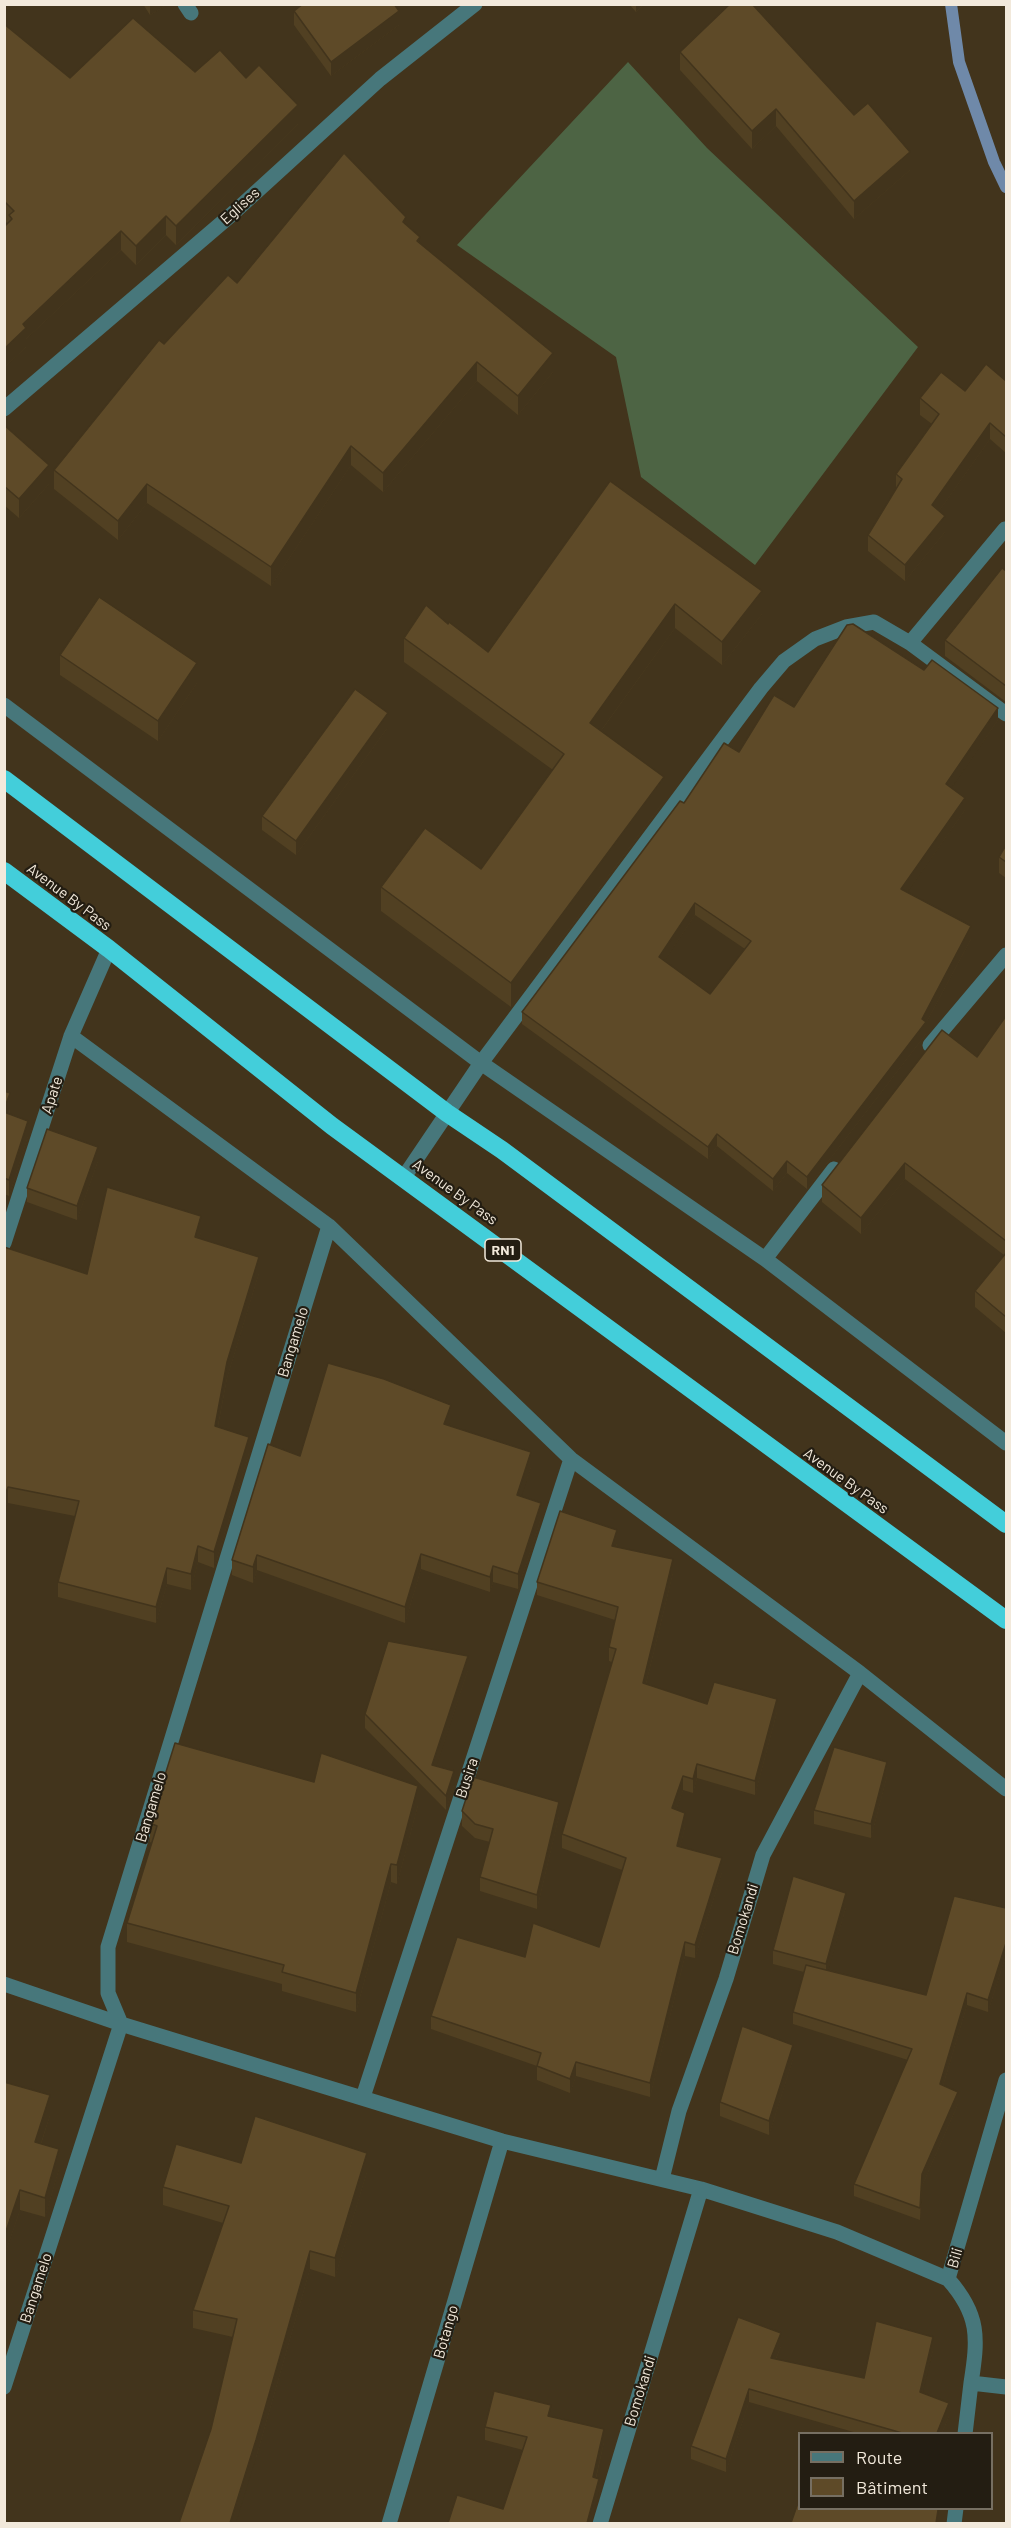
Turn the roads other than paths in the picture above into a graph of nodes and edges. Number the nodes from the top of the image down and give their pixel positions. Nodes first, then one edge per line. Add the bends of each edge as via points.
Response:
1 (475, 4) edge
2 (4, 409) edge
3 (1005, 529) dead end
4 (910, 643) junction
5 (4, 705) edge
6 (1006, 714) edge
7 (4, 778) edge
8 (4, 872) edge
9 (109, 950) junction
10 (1006, 955) edge
11 (71, 1036) junction
12 (922, 1055) edge
13 (481, 1063) junction
14 (447, 1113) junction
15 (843, 1157) edge
16 (404, 1177) junction
17 (329, 1226) junction
18 (4, 1243) edge
19 (765, 1259) junction
20 (1006, 1443) edge
21 (571, 1459) junction
22 (1006, 1524) edge
23 (1006, 1620) edge
24 (860, 1673) junction
25 (1006, 1789) edge
26 (4, 1984) edge
27 (121, 2024) junction
28 (1006, 2080) edge
29 (363, 2097) junction
30 (502, 2141) junction
31 (662, 2179) junction
32 (701, 2189) junction
33 (948, 2279) junction
34 (971, 2383) junction
35 (4, 2386) edge
36 (1006, 2386) edge
37 (965, 2432) edge
38 (389, 2523) edge
39 (600, 2523) edge

1 - 2 street, Eglises via 380,79 231,215
3 - 4 street
4 - 6 street
4 - 13 street via 874,622 815,639 784,661
5 - 13 street
7 - 14 highway
8 - 9 highway, Avenue By Pass / RN1
9 - 11 street, Apate
9 - 16 highway, Avenue By Pass / RN1 via 332,1126
10 - 12 street
11 - 17 street
11 - 18 street, Apate
13 - 14 street
13 - 19 street
14 - 16 street
14 - 22 highway
15 - 19 street
16 - 23 highway, Avenue By Pass / RN1
17 - 21 street
17 - 27 street, Bangamelo via 108,1947 108,1993
19 - 20 street
21 - 24 street
21 - 29 street, Busira
24 - 25 street
24 - 31 street, Bomokandi via 763,1855 726,1979 679,2111
26 - 27 street
27 - 29 street
27 - 35 street, Bangamelo
28 - 33 street, Bili
29 - 30 street
30 - 31 street
30 - 38 street, Botango
31 - 32 street
32 - 33 street via 837,2232
32 - 39 street, Bomokandi
33 - 34 street, Bili via 963,2296 976,2333
34 - 36 street
34 - 37 street, Bili

